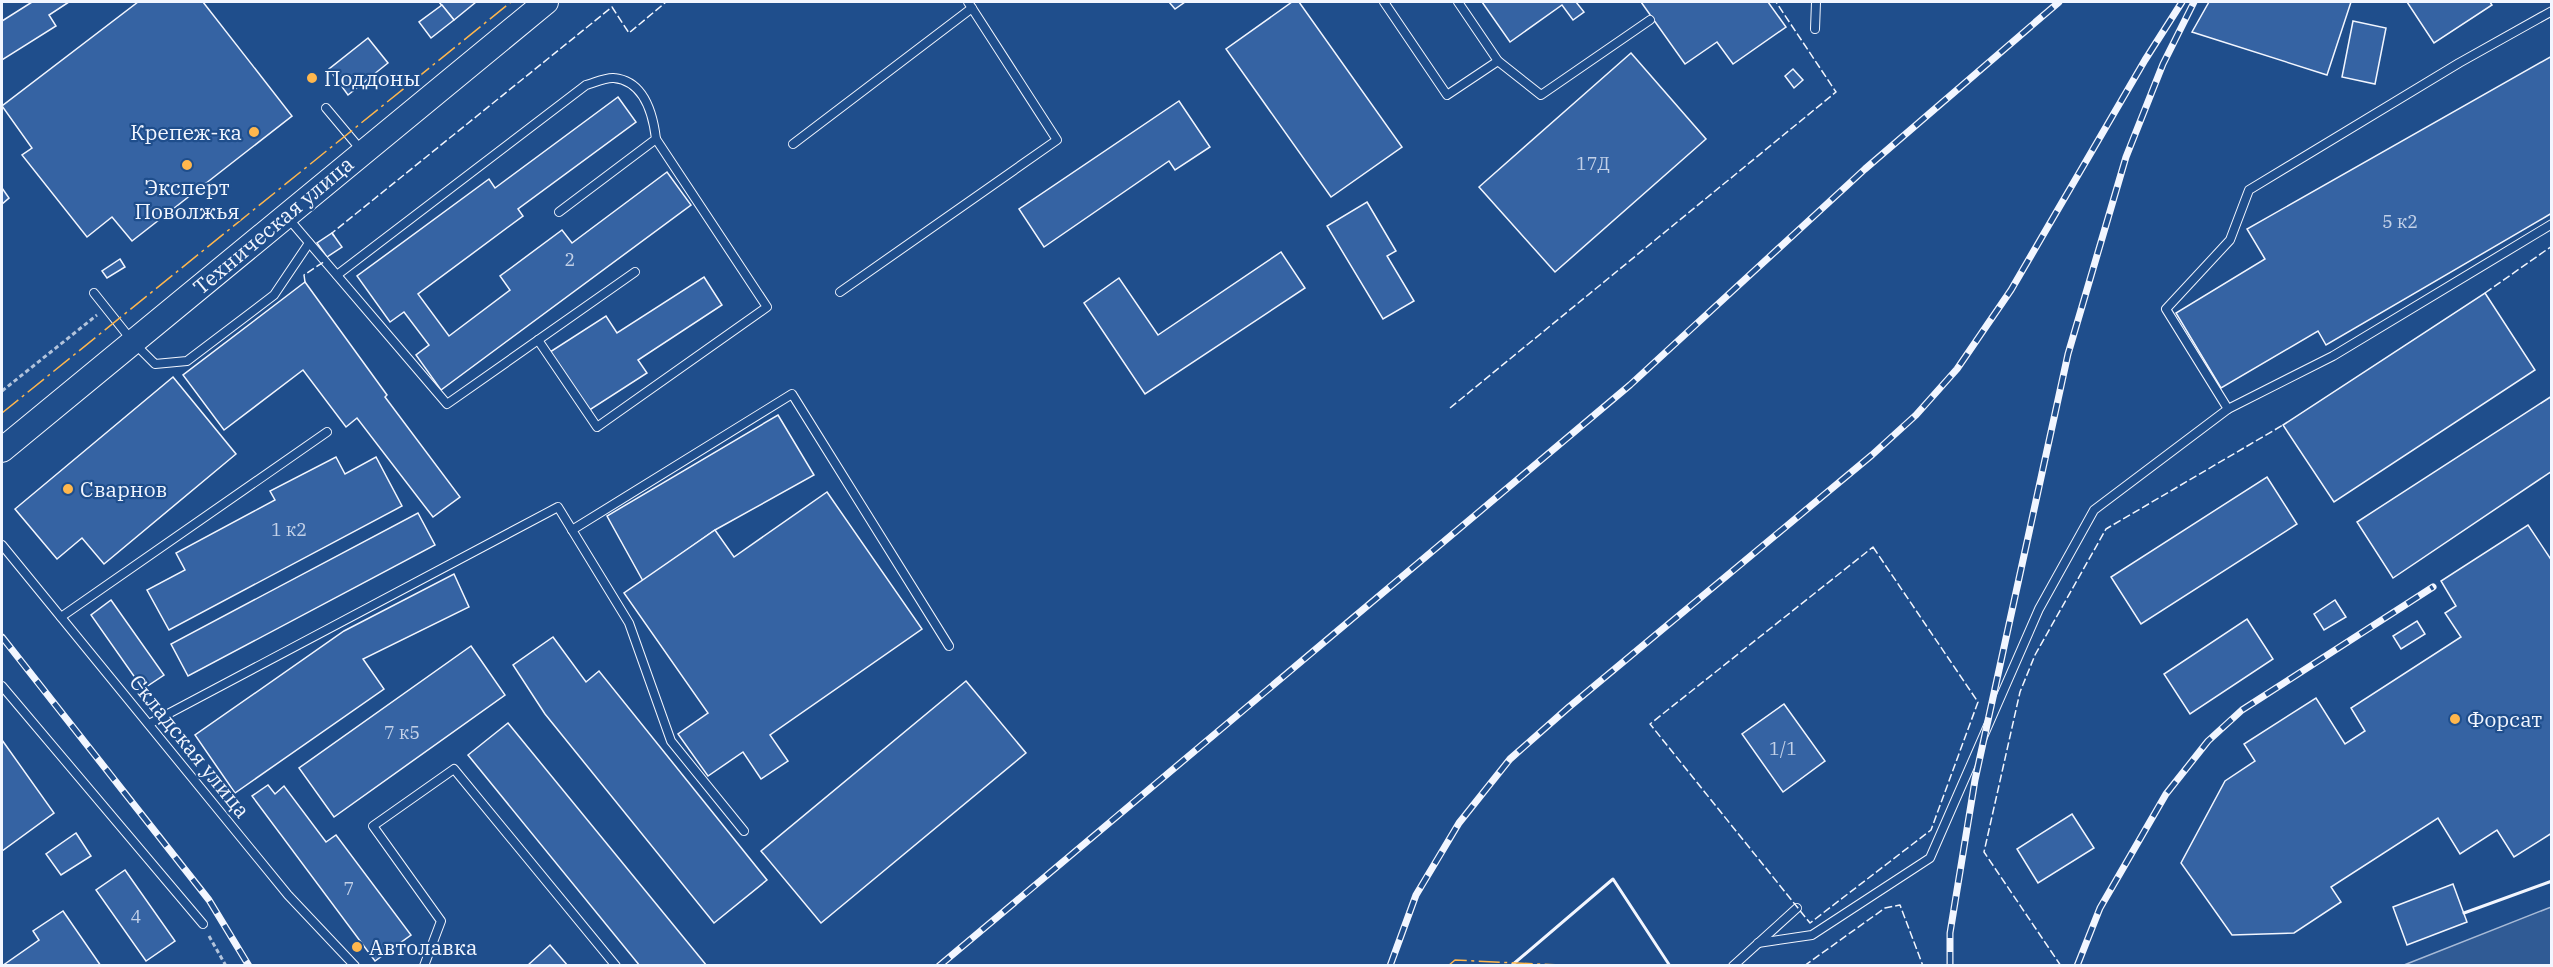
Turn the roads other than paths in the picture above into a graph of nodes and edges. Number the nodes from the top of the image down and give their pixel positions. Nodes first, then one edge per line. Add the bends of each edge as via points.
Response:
1 (1384, 2) edge
2 (1458, 2) edge
3 (1816, 2) edge
4 (970, 5) edge
5 (535, 7) edge
6 (2552, 11) edge
7 (1650, 20) dead end
8 (1815, 29) dead end
9 (1498, 61) junction
10 (326, 108) dead end
11 (656, 139) junction
12 (793, 144) dead end
13 (362, 152) junction
14 (559, 212) dead end
15 (286, 215) junction
16 (2552, 224) edge
17 (309, 243) junction
18 (635, 272) dead end
19 (337, 276) junction
20 (840, 292) dead end
21 (93, 293) dead end
22 (538, 340) junction
23 (133, 342) junction
24 (2228, 409) junction
25 (327, 432) dead end
26 (2, 450) edge
27 (572, 530) junction
28 (2, 545) edge
29 (61, 617) junction
30 (949, 646) dead end
31 (2, 686) edge
32 (149, 724) junction
33 (744, 831) dead end
34 (1797, 908) dead end
35 (202, 924) road end
36 (1758, 943) junction
37 (355, 966) edge
38 (424, 966) edge
39 (616, 966) edge
40 (1733, 966) edge

1 - 9 lane via 1447,95
2 - 9 lane
3 - 8 lane
4 - 12 lane
4 - 20 lane via 1057,140
5 - 13 main road, Техническая улица
6 - 24 lane via 2249,190 2230,240 2166,309
7 - 9 lane via 1541,95
10 - 13 lane
11 - 14 lane
11 - 19 lane via 653,113 633,85 612,78 586,85
11 - 22 lane via 767,307 597,428
13 - 15 main road, Техническая улица
15 - 17 lane
15 - 23 main road, Техническая улица
16 - 24 lane via 2333,356
17 - 19 lane
17 - 23 lane via 274,295 187,361 155,364
18 - 22 lane
19 - 22 lane via 447,404
21 - 23 lane
23 - 26 main road, Техническая улица
24 - 36 lane via 2094,510 2039,609 1930,858 1812,934
25 - 29 lane
27 - 30 lane via 792,394
27 - 32 lane via 558,507
27 - 33 lane via 629,623 671,741
28 - 29 lane, Складская улица
29 - 32 lane, Складская улица
31 - 35 lane
32 - 37 lane, Складская улица via 288,895
34 - 36 lane
36 - 40 lane
38 - 39 lane via 441,921 372,826 454,769

